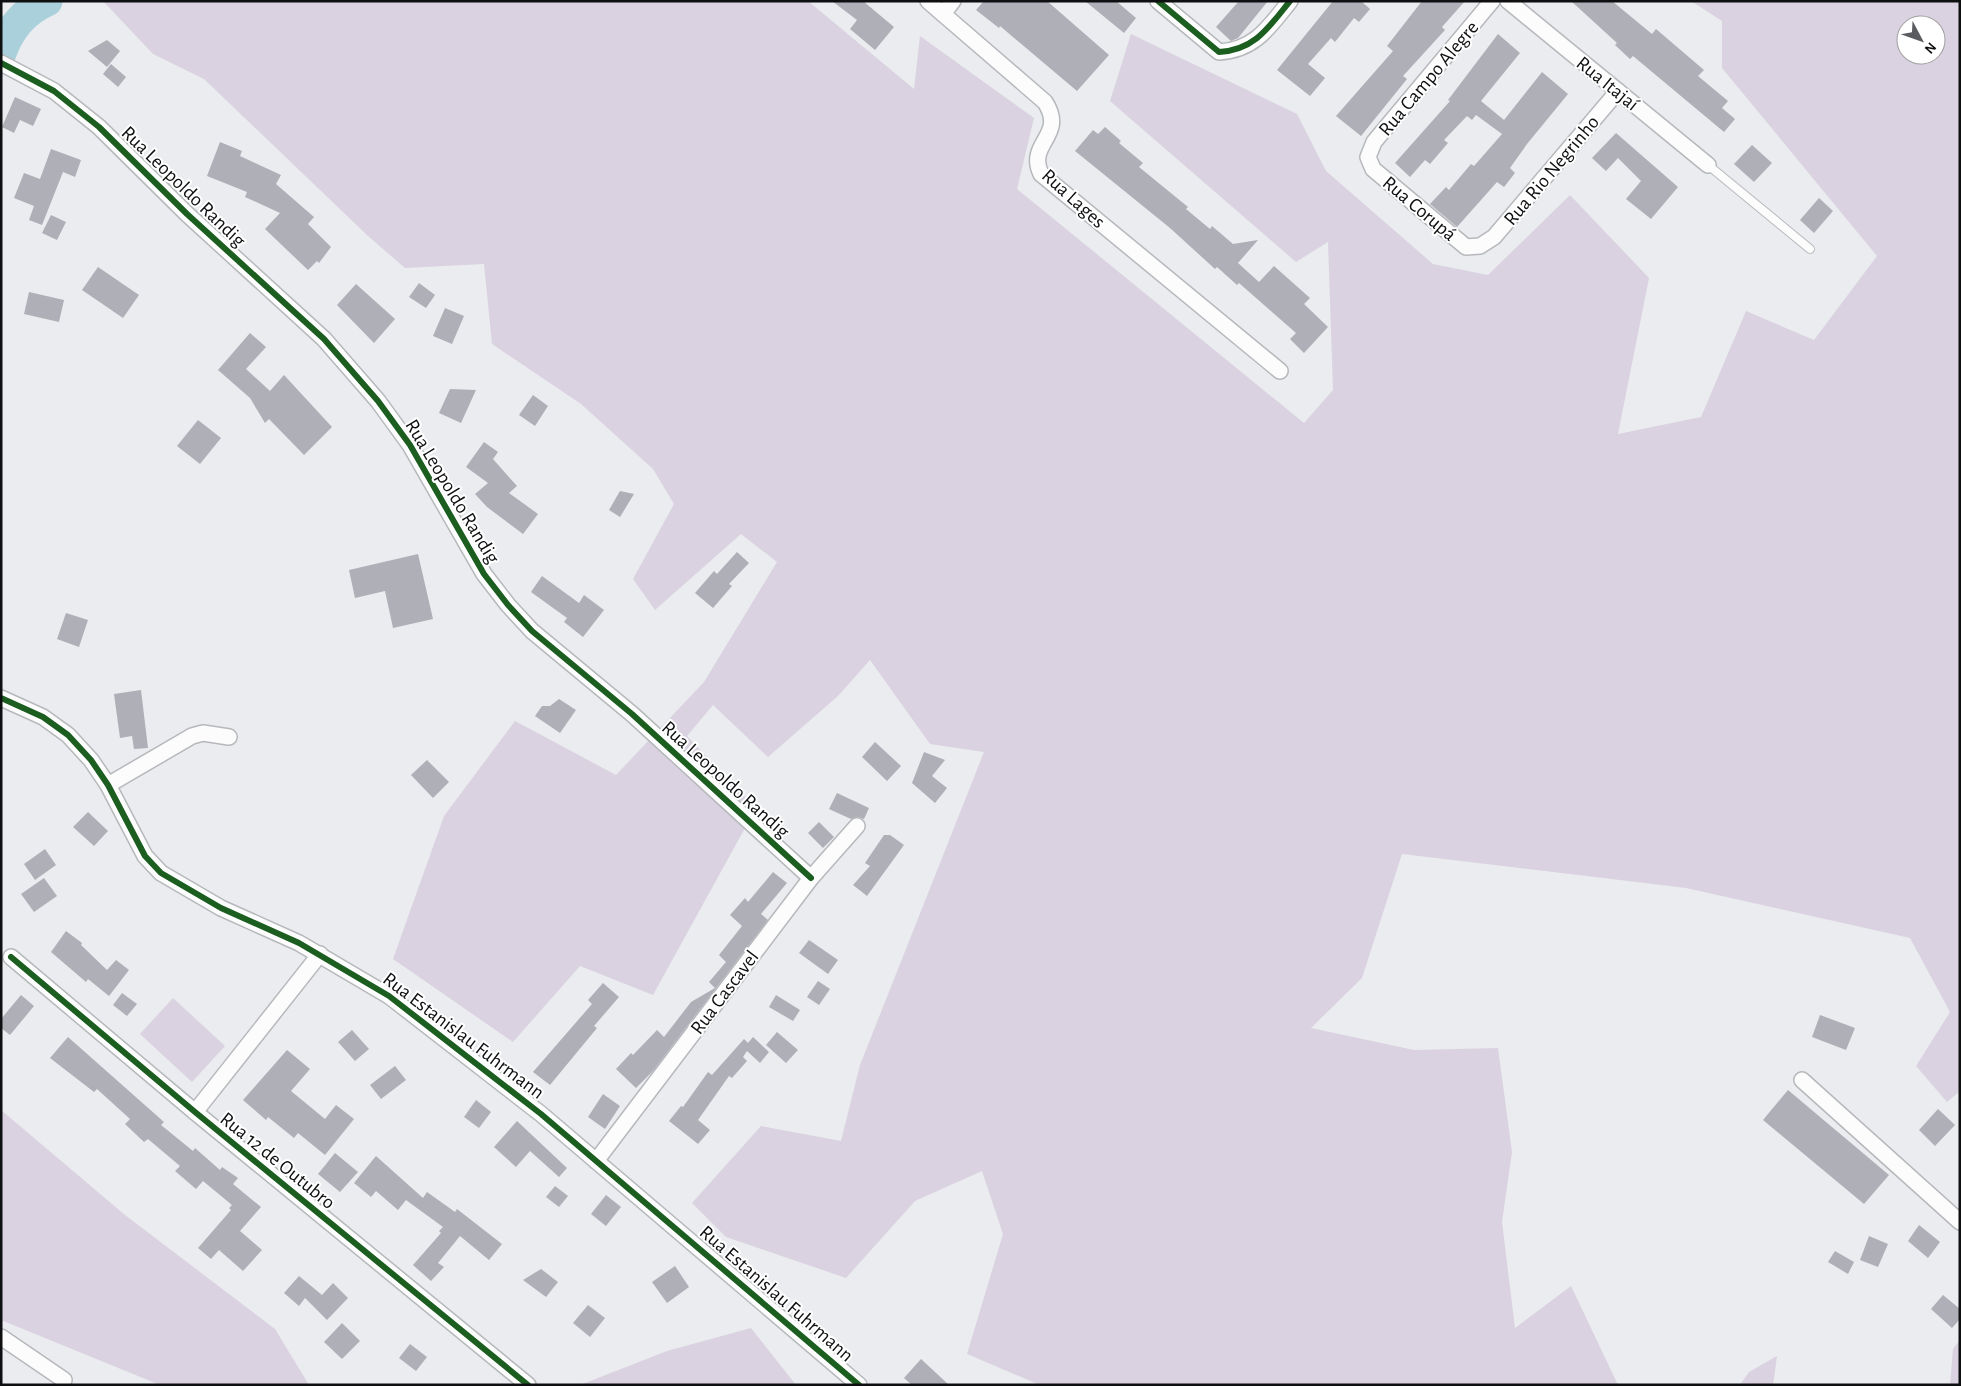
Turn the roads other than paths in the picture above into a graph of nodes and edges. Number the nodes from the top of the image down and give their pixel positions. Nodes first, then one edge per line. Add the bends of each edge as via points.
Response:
1 (928, 1) edge
2 (953, 1) edge
3 (1158, 1) edge
4 (1290, 1) edge
5 (1492, 1) edge
6 (1508, 1) edge
7 (942, 14) junction
8 (3, 63) edge
9 (1618, 91) junction
10 (1368, 157) joint
11 (1708, 165) joint
12 (1480, 246) joint
13 (1810, 249) dead end
14 (1280, 370) dead end
15 (1, 698) edge
16 (229, 737) dead end
17 (108, 785) junction
18 (857, 826) dead end
19 (811, 878) junction
20 (320, 954) junction
21 (11, 957) dead end
22 (1802, 1080) dead end
23 (194, 1112) junction
24 (596, 1160) junction
25 (1960, 1222) edge
26 (1, 1337) edge
27 (64, 1380) dead end
28 (528, 1385) edge
29 (859, 1385) edge

1 - 7 street, Rua Lages
2 - 7 street
3 - 4 street via 1219,52 1244,48 1262,35
5 - 10 street, Rua Campo Alegre via 1374,142
6 - 9 street, Rua Itajaí
7 - 14 street, Rua Lages via 1045,102 1052,112 1054,121 1038,155 1037,165 1042,174
8 - 19 street, Rua Leopoldo Randig via 54,91 99,127 187,214 324,339 378,401 410,445 484,574 508,605 532,631 632,714
9 - 11 street, Rua Itajaí
9 - 12 street, Rua Rio Negrinho via 1494,237
10 - 12 street, Rua Corupá via 1373,169 1466,247
11 - 13 lane
15 - 17 street, Rua Estanislau Fuhrmann via 43,717 68,735
16 - 17 street via 203,733 192,736
17 - 20 street, Rua Estanislau Fuhrmann via 145,856 161,874 221,908
18 - 19 street, Rua Cascavel
19 - 24 street, Rua Cascavel
20 - 23 street
20 - 24 street, Rua Estanislau Fuhrmann via 389,996
21 - 23 street, Rua 12 de Outubro
22 - 25 street
23 - 28 street, Rua 12 de Outubro
24 - 29 street, Rua Estanislau Fuhrmann
26 - 27 street

